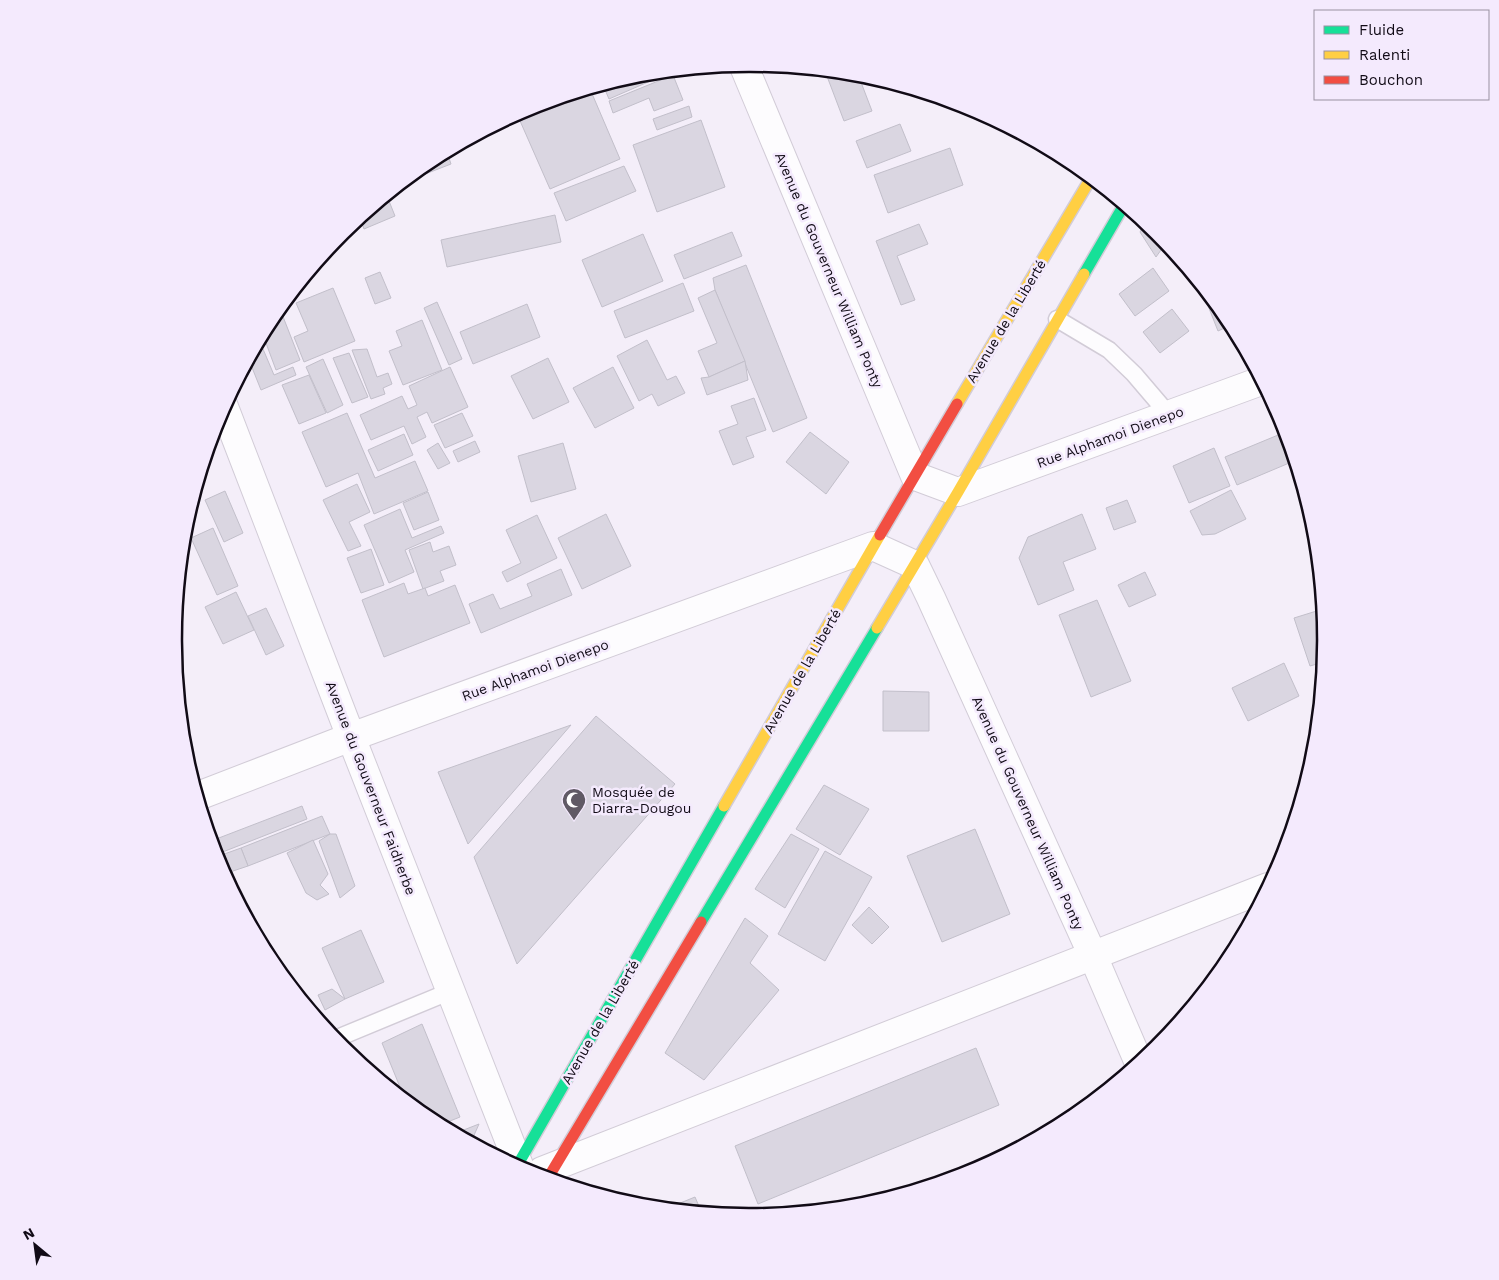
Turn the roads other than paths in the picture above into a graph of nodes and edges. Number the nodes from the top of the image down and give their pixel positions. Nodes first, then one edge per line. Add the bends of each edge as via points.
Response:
1 (746, 72) edge
2 (1087, 184) edge
3 (1121, 210) edge
4 (1058, 319) junction
5 (1255, 383) edge
6 (1169, 415) junction
7 (228, 417) edge
8 (915, 476) junction
9 (958, 492) junction
10 (873, 546) junction
11 (914, 565) junction
12 (351, 737) junction
13 (203, 794) edge
14 (1258, 891) edge
15 (1093, 956) junction
16 (451, 991) junction
17 (343, 1036) edge
18 (1136, 1055) edge
19 (529, 1163) edge
20 (534, 1165) edge
21 (535, 1165) edge
22 (539, 1166) edge

1 - 8 street, Avenue du Gouverneur William Ponty
2 - 8 main road, Avenue de la Liberté
3 - 4 main road
4 - 6 lane via 1109,350
4 - 9 main road
5 - 6 street, Rue Alphamoi Dienepo
6 - 9 street, Rue Alphamoi Dienepo
7 - 12 street, Avenue du Gouverneur Faidherbe
8 - 9 street
8 - 10 main road, Avenue de la Liberté
9 - 11 main road
10 - 11 street
10 - 12 street, Rue Alphamoi Dienepo
10 - 20 main road, Avenue de la Liberté
11 - 15 street, Avenue du Gouverneur William Ponty
11 - 21 main road
12 - 13 street, Rue Alphamoi Dienepo
12 - 16 street, Avenue du Gouverneur Faidherbe
14 - 15 street
15 - 18 street, Avenue du Gouverneur William Ponty
15 - 22 street
16 - 17 lane
16 - 19 street, Avenue du Gouverneur Faidherbe

